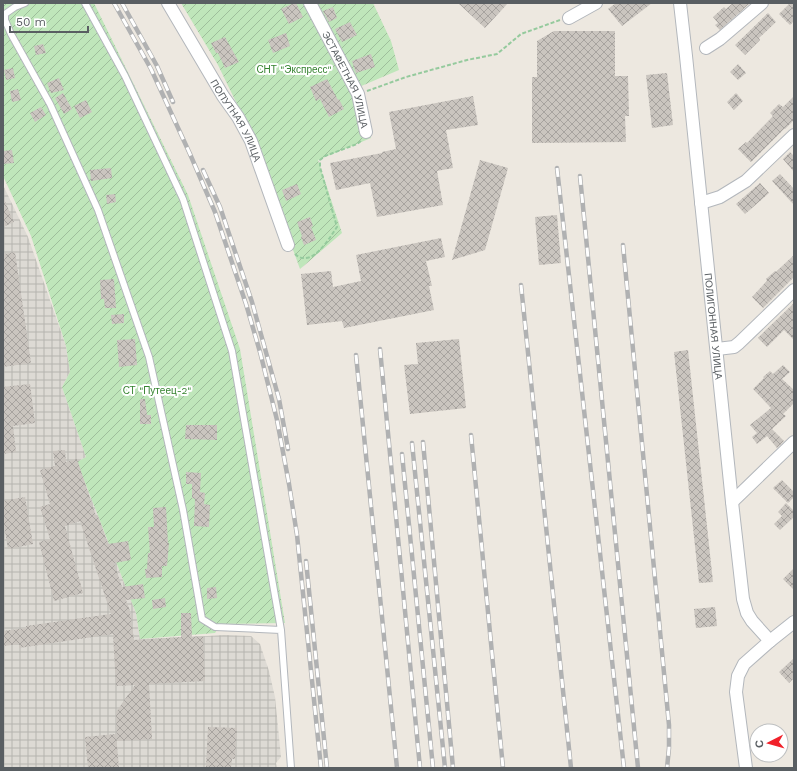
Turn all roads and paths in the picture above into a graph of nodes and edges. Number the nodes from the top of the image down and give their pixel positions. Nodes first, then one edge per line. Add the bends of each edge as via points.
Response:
1 (25, 3) edge
2 (85, 3) edge
3 (168, 3) edge
4 (310, 3) edge
5 (596, 3) edge
6 (680, 3) edge
7 (762, 3) edge
8 (568, 18) joint
9 (706, 48) dead end
10 (358, 94) junction
11 (366, 132) joint
12 (794, 135) edge
13 (702, 203) junction
14 (288, 245) joint
15 (794, 290) edge
16 (717, 349) junction
17 (794, 442) edge
18 (732, 502) junction
19 (794, 622) edge
20 (282, 630) junction
21 (770, 641) junction
22 (291, 768) edge
23 (746, 768) edge

1 - 20 lane via 5,14 5,20 50,104 98,210 149,357 183,510 202,619 215,627
2 - 20 lane via 125,76 183,199 232,351
3 - 14 street, ПОПУТНАЯ УЛИЦА via 252,141
4 - 10 street, ЭСТАФЕТНАЯ УЛИЦА
5 - 8 street
6 - 13 street, ПОЛИГОННАЯ УЛИЦА
7 - 9 street
8 - 10 path via 521,34 497,54 440,67
10 - 11 street, ЭСТАФЕТНАЯ УЛИЦА
11 - 14 path, ЭСТАФЕТНАЯ УЛИЦА via 363,140 357,144 320,160 337,227 318,252 310,258 301,258
12 - 13 street via 746,181 720,197
13 - 16 street, ПОЛИГОННАЯ УЛИЦА
15 - 16 street via 740,343 734,347
16 - 18 street, ПОЛИГОННАЯ УЛИЦА
17 - 18 street
18 - 21 street, ПОЛИГОННАЯ УЛИЦА via 743,599 752,621
19 - 21 street
20 - 22 lane
21 - 23 street via 744,664 738,676 736,692

